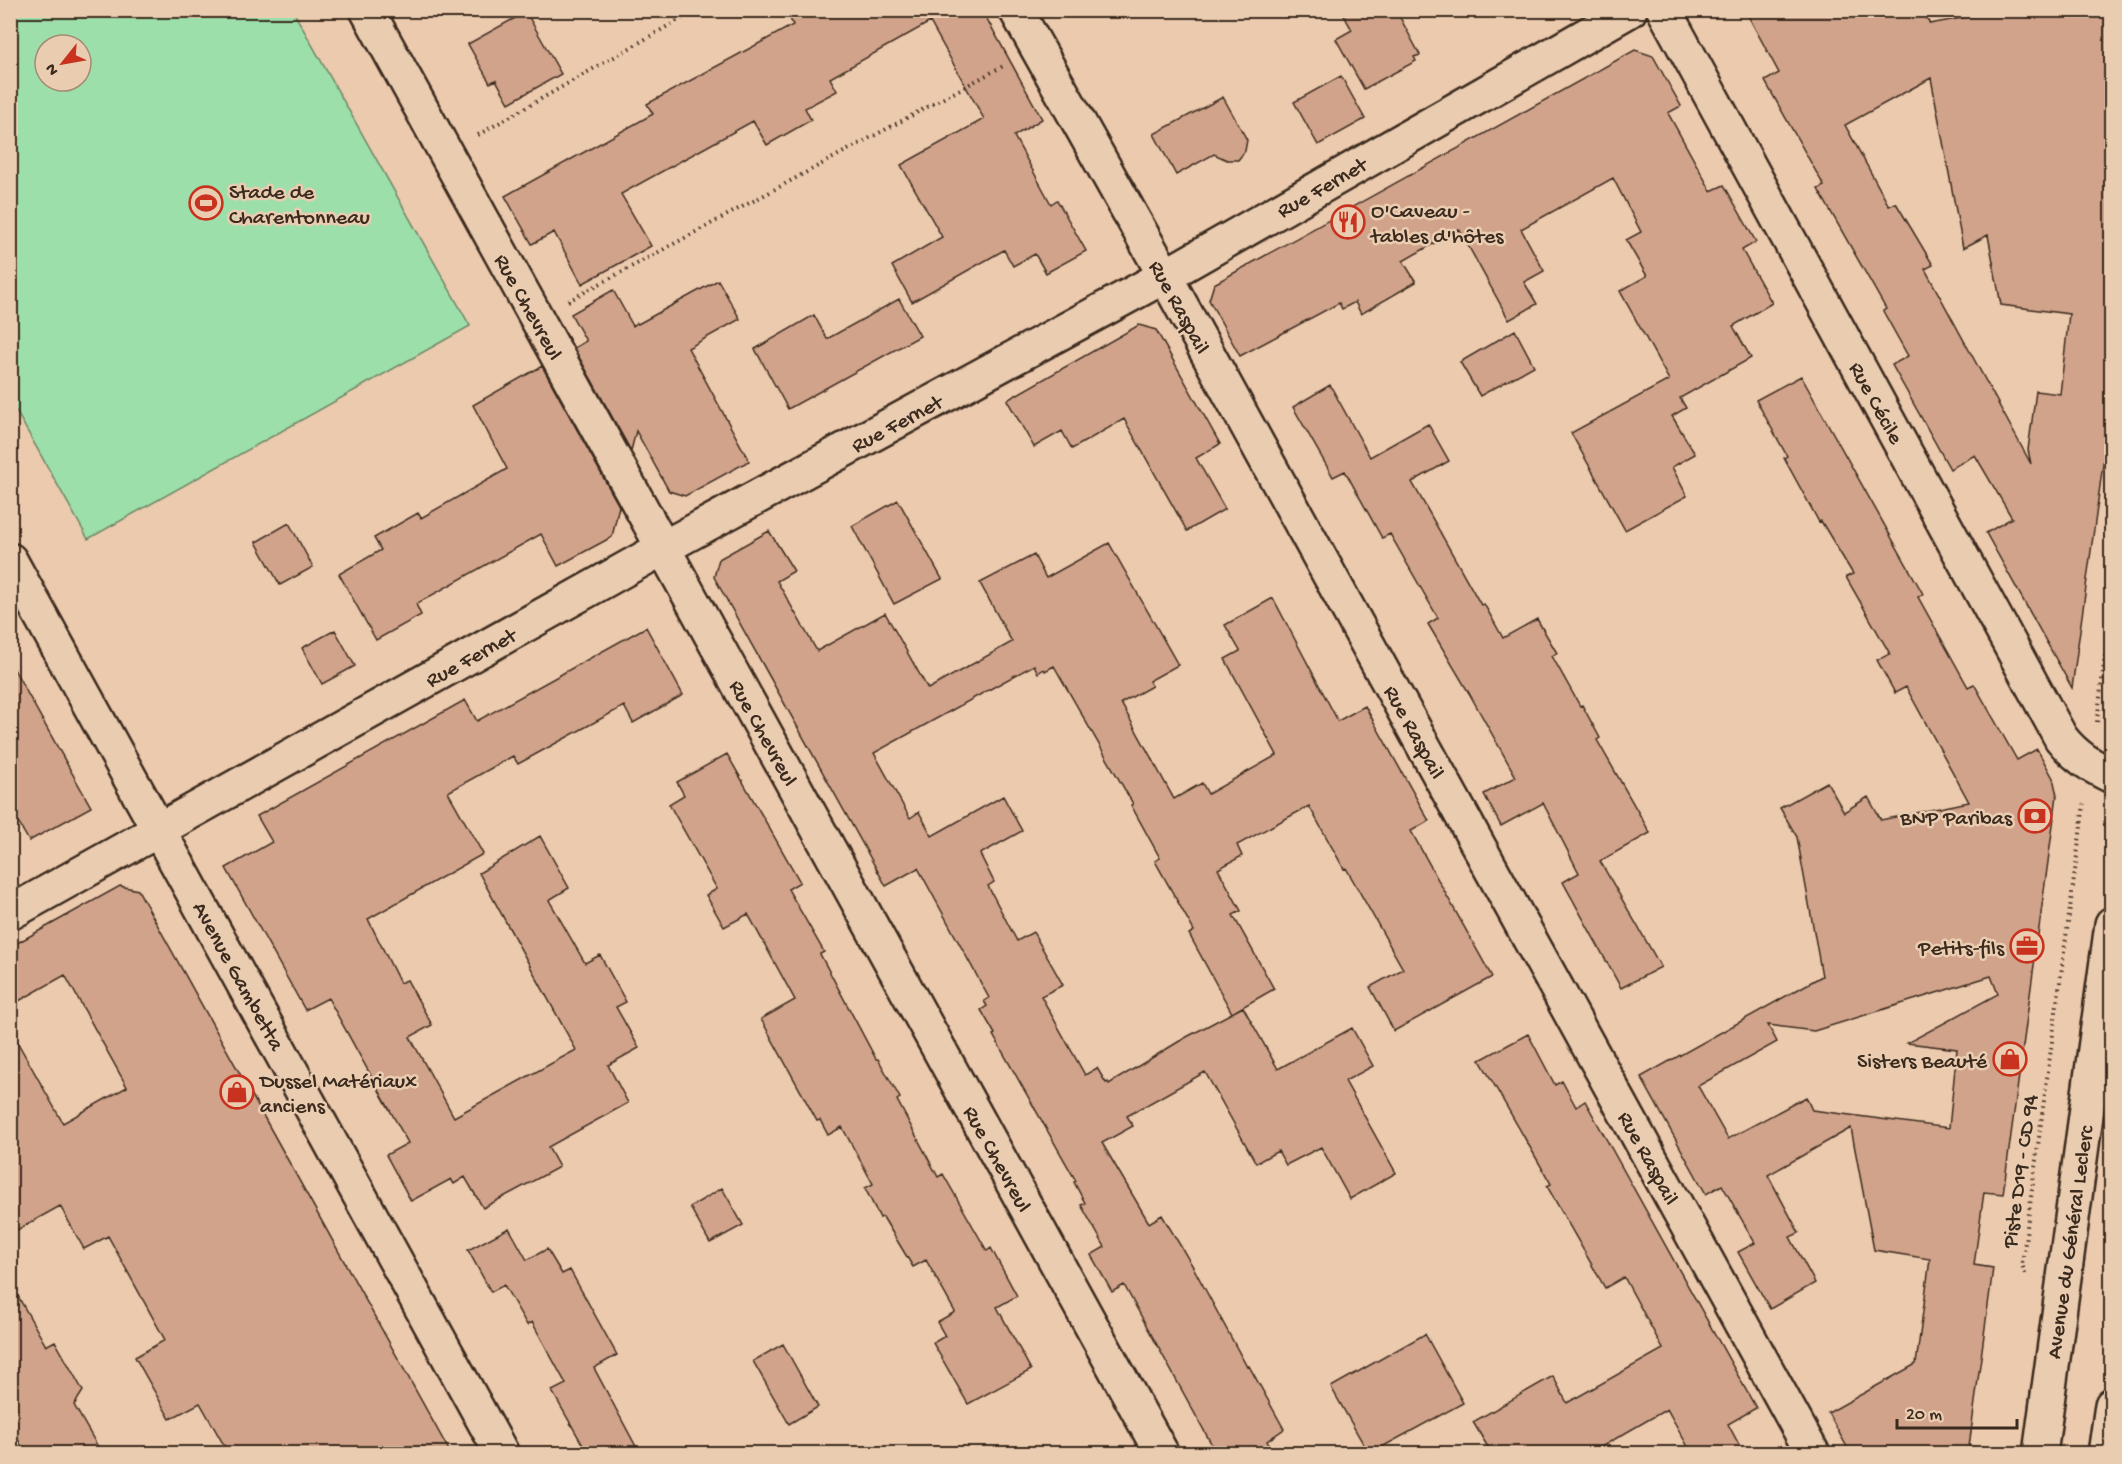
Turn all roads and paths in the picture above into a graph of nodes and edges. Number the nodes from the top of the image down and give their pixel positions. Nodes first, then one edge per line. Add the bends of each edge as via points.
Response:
1 (367, 10) edge
2 (696, 10) edge
3 (1016, 10) edge
4 (1630, 10) edge
5 (1664, 10) edge
6 (1037, 47) junction
7 (446, 154) junction
8 (1165, 276) junction
9 (536, 318) junction
10 (663, 548) junction
11 (10, 560) edge
12 (2112, 598) edge
13 (2096, 732) dead end
14 (2112, 776) edge
15 (2085, 795) dead end
16 (160, 830) junction
17 (10, 913) edge
18 (2112, 924) edge
19 (2028, 1282) dead end
20 (2112, 1405) edge
21 (502, 1454) edge
22 (1162, 1454) edge
23 (1813, 1454) edge
24 (2040, 1454) edge
25 (2105, 1454) edge

1 - 7 street, Rue Chevreul
2 - 7 path
3 - 6 street, Rue Raspail
4 - 8 street, Rue Fernet
5 - 14 street, Rue Cécile via 2061,738 2090,766
6 - 8 street, Rue Raspail
6 - 9 path
7 - 9 street, Rue Chevreul
8 - 10 street, Rue Fernet
8 - 23 street, Rue Raspail
9 - 10 street, Rue Chevreul
10 - 16 street, Rue Fernet
10 - 22 street, Rue Chevreul
11 - 16 street, Avenue Gambetta
12 - 13 path
15 - 19 path, Piste D19 - CD 94 via 2022,1264
16 - 17 street, Rue Fernet
16 - 21 street, Avenue Gambetta
18 - 24 street, Avenue du Général Leclerc
20 - 25 street

